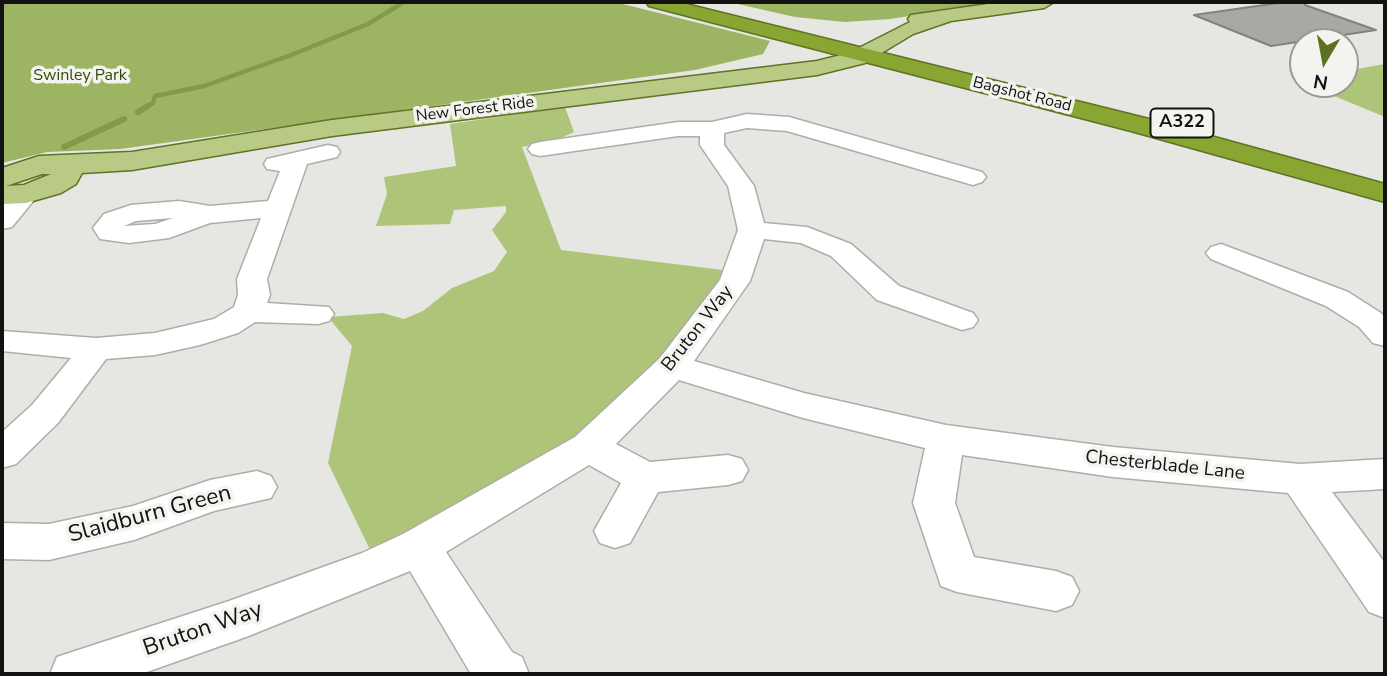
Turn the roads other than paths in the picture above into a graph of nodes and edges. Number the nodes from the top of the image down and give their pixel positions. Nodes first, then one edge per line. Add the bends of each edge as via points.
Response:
1 (656, 2) edge
2 (682, 2) edge
3 (703, 2) edge
4 (1044, 2) edge
5 (777, 33) junction
6 (859, 47) junction
7 (780, 71) junction
8 (712, 129) junction
9 (540, 149) dead end
10 (328, 152) dead end
11 (973, 177) dead end
12 (1385, 181) edge
13 (7, 184) edge
14 (1385, 193) edge
15 (280, 208) junction
16 (206, 215) dead end
17 (2, 220) edge
18 (752, 230) junction
19 (1221, 253) dead end
20 (248, 312) junction
21 (318, 314) dead end
22 (962, 320) dead end
23 (1385, 336) edge
24 (2, 341) edge
25 (96, 349) junction
26 (672, 366) junction
27 (946, 439) junction
28 (589, 447) junction
29 (2, 454) edge
30 (728, 470) dead end
31 (1385, 474) edge
32 (645, 478) junction
33 (1300, 479) junction
34 (257, 487) dead end
35 (615, 531) dead end
36 (2, 541) edge
37 (418, 547) junction
38 (1056, 590) dead end
39 (1385, 598) edge
40 (496, 672) edge
41 (75, 674) edge

1 - 5 highway, Bagshot Road / A322
2 - 6 highway
3 - 6 highway, Bagshot Road / A322
4 - 6 main road, New Forest Ride via 943,17
5 - 6 highway, Bagshot Road / A322
5 - 7 main road via 799,49 796,60
6 - 7 main road, New Forest Ride via 840,64
6 - 12 highway, Bagshot Road / A322 via 1167,119
6 - 14 highway, Bagshot Road / A322
7 - 13 main road, New Forest Ride via 332,128
8 - 9 street via 678,129 581,150
8 - 11 street via 747,121 789,124
8 - 18 street via 712,145 741,186
10 - 15 street via 284,162
13 - 17 street
15 - 16 street
15 - 20 street via 252,279 254,295
18 - 22 street via 807,235 841,250 888,293
18 - 26 street, Bruton Way via 735,281
19 - 23 street via 1257,282 1337,299 1370,320
20 - 21 street
20 - 25 street via 200,335
24 - 25 street
25 - 29 street via 45,414
26 - 27 street, Chesterblade Lane via 803,405
26 - 28 street, Bruton Way
27 - 33 street, Chesterblade Lane via 1113,462
27 - 38 street via 934,503 957,573
28 - 32 street
28 - 37 street, Bruton Way
30 - 32 street
31 - 33 street, Chesterblade Lane
32 - 35 street
33 - 39 street
34 - 36 street, Slaidburn Green via 50,542
37 - 40 street
37 - 41 street, Bruton Way via 229,622

